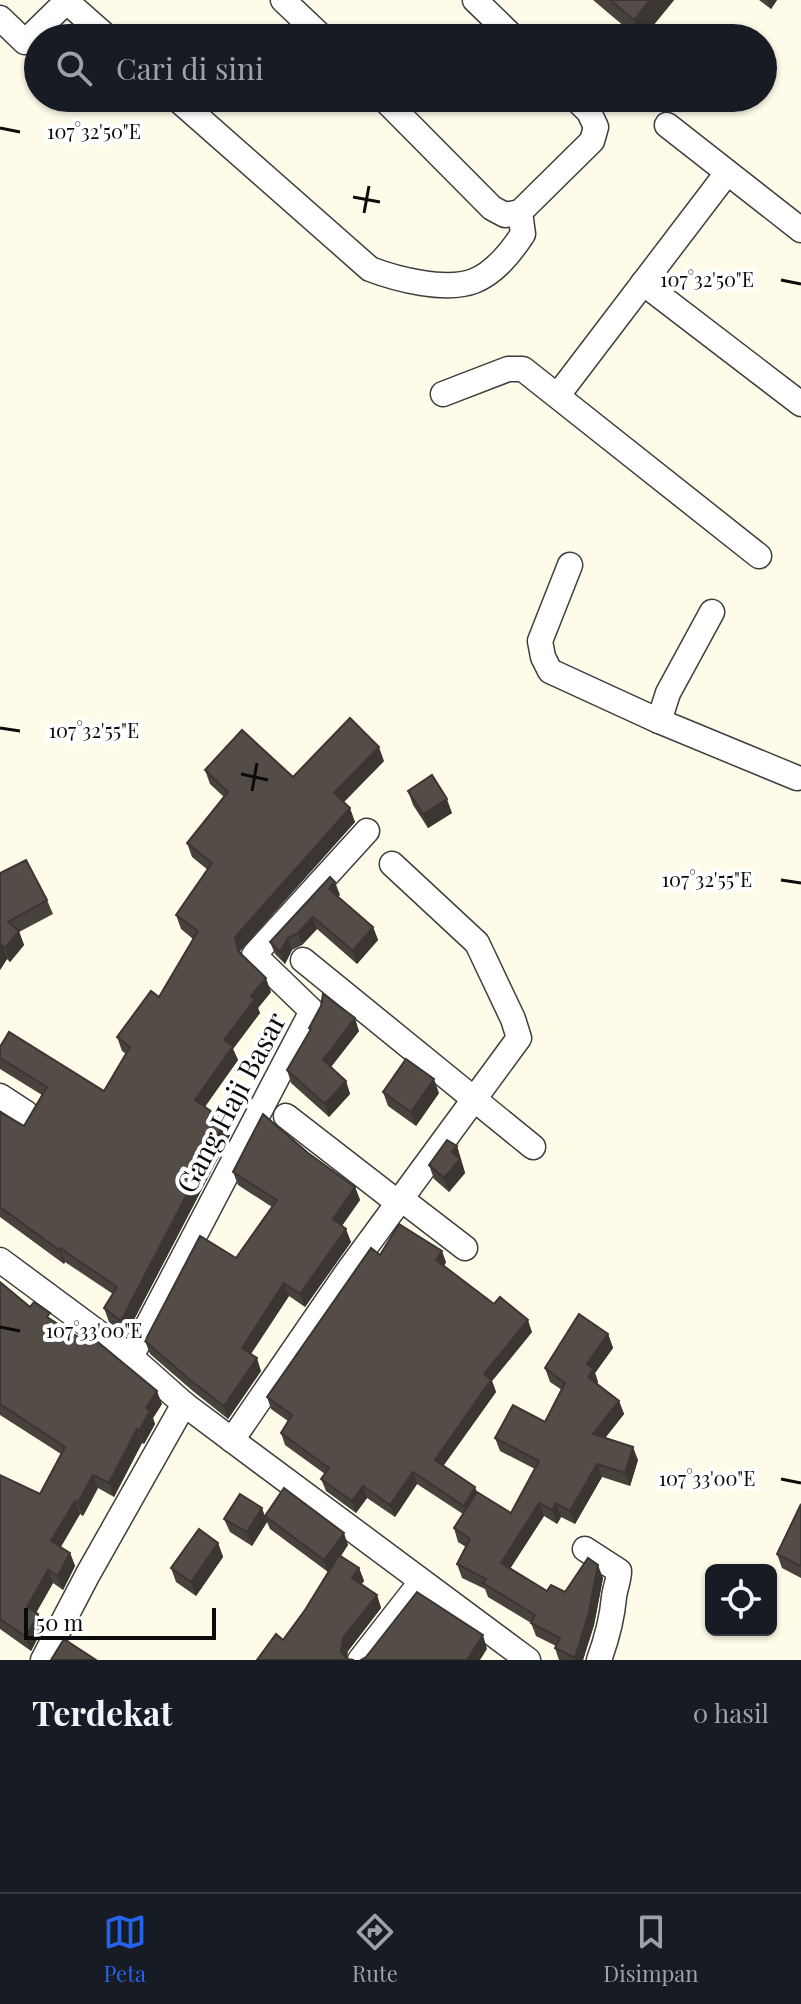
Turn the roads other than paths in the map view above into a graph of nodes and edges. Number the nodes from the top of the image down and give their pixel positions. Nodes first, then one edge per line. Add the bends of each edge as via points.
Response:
1 (283, 0) edge
2 (475, 0) edge
3 (67, 1) edge
4 (0, 18) edge
5 (43, 24) edge
6 (92, 24) edge
7 (308, 24) edge
8 (500, 24) edge
9 (24, 41) edge
10 (192, 112) edge
11 (397, 112) edge
12 (589, 112) edge
13 (667, 125) dead end
14 (727, 173) junction
15 (520, 212) junction
16 (801, 230) edge
17 (643, 283) junction
18 (443, 394) dead end
19 (558, 395) junction
20 (801, 404) edge
21 (759, 556) dead end
22 (570, 565) dead end
23 (712, 612) dead end
24 (659, 721) junction
25 (800, 777) edge
26 (367, 831) dead end
27 (392, 864) dead end
28 (303, 960) dead end
29 (0, 1096) edge
30 (475, 1100) junction
31 (26, 1113) dead end
32 (286, 1116) dead end
33 (533, 1147) dead end
34 (398, 1200) junction
35 (465, 1248) dead end
36 (0, 1260) edge
37 (131, 1357) junction
38 (184, 1404) junction
39 (232, 1440) junction
40 (585, 1549) dead end
41 (421, 1582) junction
42 (43, 1660) edge
43 (360, 1660) edge
44 (528, 1660) edge
45 (599, 1660) edge

1 - 7 street
2 - 8 street
3 - 5 street
3 - 6 street
4 - 9 street
10 - 15 street via 370,269 395,279 472,282 513,249 523,234
11 - 15 street via 492,208 505,215
12 - 15 street via 596,127 592,141
13 - 14 street
14 - 16 street
14 - 17 street
17 - 19 street
17 - 20 street
18 - 19 street via 518,368
19 - 21 street
22 - 24 street via 540,641 550,671
23 - 24 street via 668,693
24 - 25 street
26 - 37 street, Gang Haji Basar via 254,955 312,1011
27 - 30 street via 477,943 518,1032 517,1043
28 - 30 street
29 - 31 street
30 - 33 street
30 - 34 street
32 - 34 street
34 - 35 street
34 - 39 street
36 - 37 street
37 - 38 street
38 - 39 street
38 - 42 street
39 - 41 street
40 - 45 street via 619,1571 614,1613
41 - 43 street
41 - 44 street

